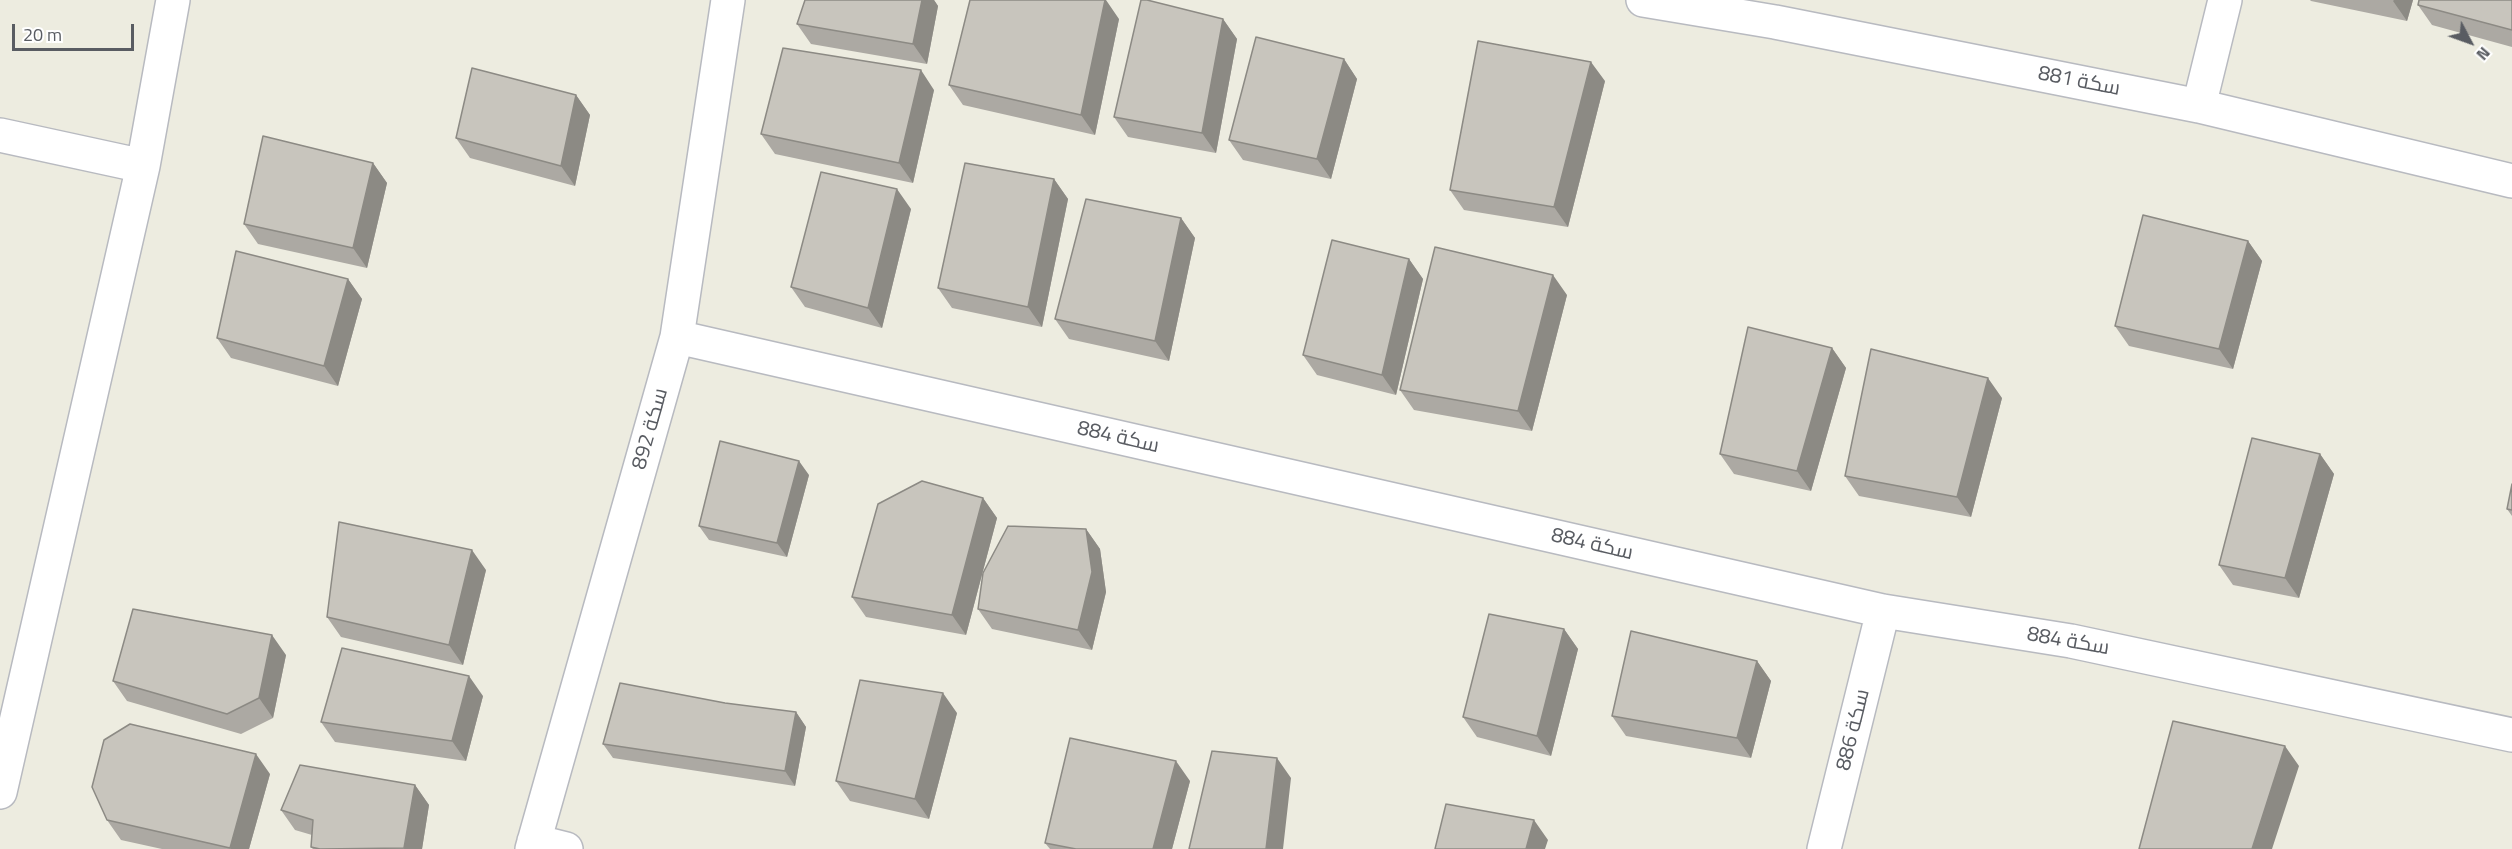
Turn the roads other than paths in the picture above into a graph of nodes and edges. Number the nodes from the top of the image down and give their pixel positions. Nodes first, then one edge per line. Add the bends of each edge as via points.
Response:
1 (173, 0) edge
2 (728, 0) edge
3 (1643, 0) edge
4 (2225, 0) edge
5 (1778, 11) edge
6 (2199, 106) junction
7 (0, 135) edge
8 (143, 166) junction
9 (2512, 181) edge
10 (676, 338) junction
11 (1883, 611) junction
12 (2512, 735) edge
13 (0, 792) edge
14 (533, 845) edge
15 (566, 849) edge
16 (1824, 849) edge

1 - 8 street
2 - 10 street, سكة 892
3 - 5 street, سكة 881
4 - 6 street
5 - 6 street, سكة 881
6 - 9 street, سكة 881
7 - 8 street
8 - 13 street
10 - 11 street, سكة 884
10 - 14 street, سكة 892
11 - 12 street, سكة 884 via 2071,641
11 - 16 street, سكة 886
14 - 15 street

